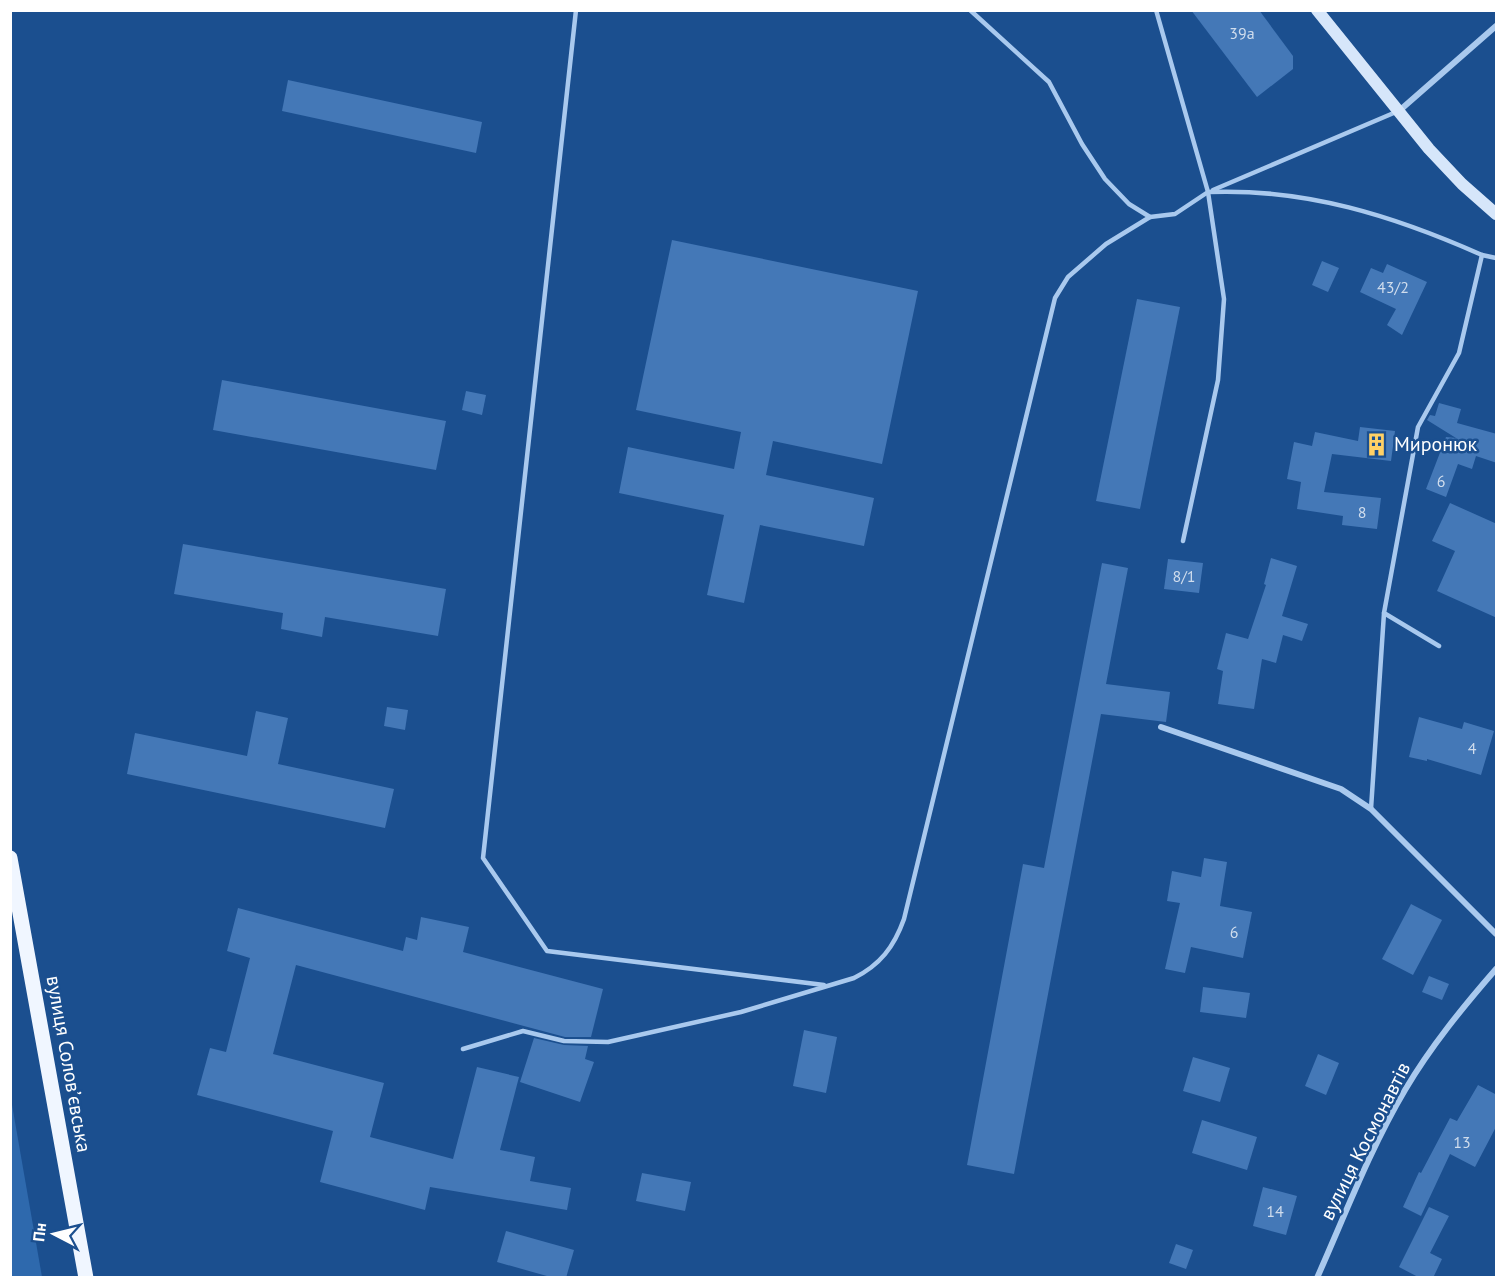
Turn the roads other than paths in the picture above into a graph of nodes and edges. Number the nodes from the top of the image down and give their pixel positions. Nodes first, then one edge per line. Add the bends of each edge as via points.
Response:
1 (576, 10) edge
2 (970, 10) edge
3 (1156, 10) edge
4 (1317, 10) edge
5 (1497, 26) edge
6 (1399, 111) junction
7 (1208, 192) junction
8 (1497, 214) edge
9 (1150, 217) junction
10 (1482, 255) junction
11 (1497, 258) edge
12 (1183, 541) dead end
13 (1384, 613) junction
14 (1439, 646) dead end
15 (1161, 727) dead end
16 (1371, 809) junction
17 (10, 858) edge
18 (12, 880) edge
19 (1497, 934) edge
20 (1497, 969) edge
21 (827, 986) junction
22 (463, 1049) dead end
23 (86, 1278) edge
24 (1317, 1278) edge

1 - 21 lane via 483,858 547,951
2 - 9 lane via 1049,82 1105,179 1129,204
3 - 7 lane
4 - 6 main road
5 - 6 street
6 - 7 lane
6 - 8 main road via 1429,150
7 - 9 lane via 1174,214
7 - 10 lane via 1274,192 1331,201 1400,221
7 - 12 lane via 1224,299 1218,380
9 - 21 lane via 1090,256 1068,277 1055,298 904,919 891,948 880,961 854,978
10 - 11 lane
10 - 13 lane via 1459,353 1418,427
13 - 14 lane
13 - 16 lane
15 - 16 street via 1341,789
16 - 19 street
17 - 18 main road, вулиця Соловʼєвська
18 - 23 main road, вулиця Соловʼєвська
20 - 24 street, вулиця Космонавтів via 1450,1022 1405,1090
21 - 22 lane via 741,1012 608,1042 564,1041 523,1030

